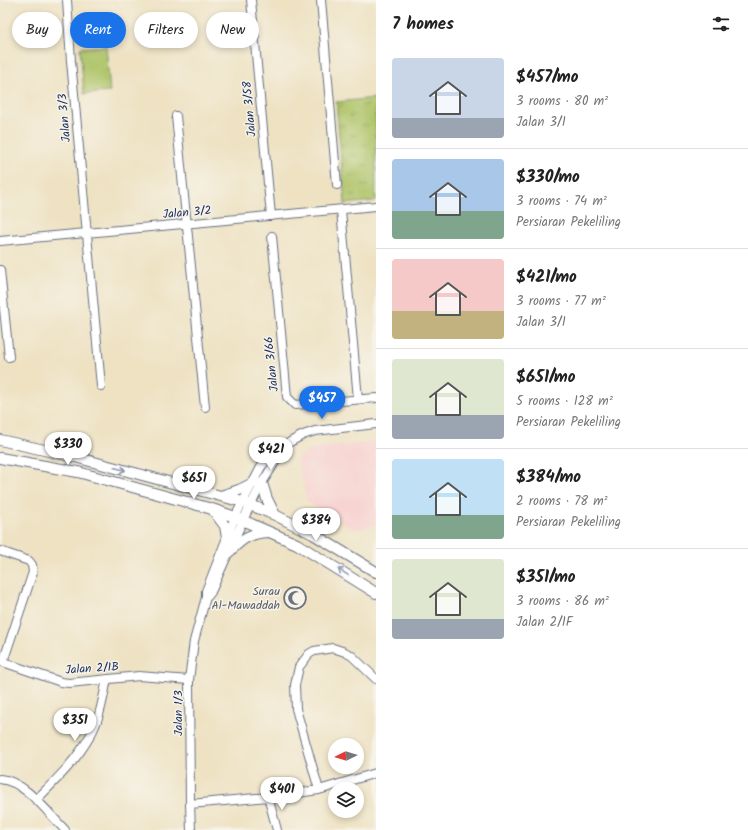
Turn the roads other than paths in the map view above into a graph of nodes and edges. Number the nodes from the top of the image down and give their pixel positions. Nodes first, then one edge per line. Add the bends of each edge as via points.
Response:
1 (66, 0) edge
2 (251, 0) edge
3 (321, 0) edge
4 (176, 116) dead end
5 (337, 185) dead end
6 (376, 206) edge
7 (341, 210) junction
8 (271, 216) junction
9 (187, 224) junction
10 (87, 233) junction
11 (272, 236) dead end
12 (0, 241) edge
13 (0, 270) edge
14 (9, 357) dead end
15 (101, 386) dead end
16 (376, 398) edge
17 (358, 399) junction
18 (205, 407) dead end
19 (376, 424) edge
20 (0, 440) edge
21 (0, 458) edge
22 (258, 483) junction
23 (220, 496) junction
24 (247, 504) junction
25 (212, 509) junction
26 (275, 515) junction
27 (239, 519) junction
28 (270, 532) junction
29 (227, 538) junction
30 (0, 552) edge
31 (229, 552) junction
32 (376, 572) edge
33 (376, 593) edge
34 (206, 597) junction
35 (1, 662) edge
36 (107, 679) junction
37 (190, 680) junction
38 (376, 680) edge
39 (376, 773) edge
40 (0, 779) edge
41 (319, 790) junction
42 (268, 797) junction
43 (36, 800) junction
44 (190, 804) junction
45 (65, 830) edge
46 (191, 830) edge
47 (277, 830) edge

1 - 10 street, Jalan 3/3
2 - 8 street, Jalan 3/58
3 - 5 street
4 - 9 street
6 - 7 street, Jalan 3/2
7 - 8 street, Jalan 3/2
7 - 17 street
8 - 9 street, Jalan 3/2
9 - 10 street, Jalan 3/2
9 - 18 street
10 - 12 street, Jalan 3/2
10 - 15 street, Jalan 3/3
11 - 17 street, Jalan 3/66 via 287,397 295,405
13 - 14 street
16 - 17 street, Jalan 3/66
19 - 22 street via 315,431 303,435 279,450 277,459
20 -> 23 main road via 75,457
21 - 25 main road via 78,472
22 - 23 main road
22 - 24 street
22 - 26 main road
23 - 24 main road
24 - 26 main road
24 - 27 street
25 - 27 main road
25 - 29 main road via 226,526
26 - 32 main road via 313,534
27 - 28 main road
27 - 29 street, Jalan 1/3
27 - 31 street, Jalan 1/3
28 - 31 main road via 252,534
33 -> 28 main road via 297,544
29 - 34 street, Jalan 1/3 via 206,591
30 - 35 street via 29,561 33,572
31 - 34 street, Jalan 1/3 via 211,592
34 - 37 street, Jalan 1/3 via 194,641
35 - 36 street, Jalan 2/1B via 61,682 77,684
36 - 37 street, Jalan 2/1B via 139,676
36 - 43 street via 101,708 91,735 64,772
37 - 44 street, Jalan 1/3
38 - 41 street via 352,656 333,648 314,651 299,667 295,685 296,709
39 - 41 street
40 - 43 street via 18,784
41 - 42 street
42 - 44 street
42 - 47 street
43 - 45 street
44 - 46 street, Jalan 1/3

